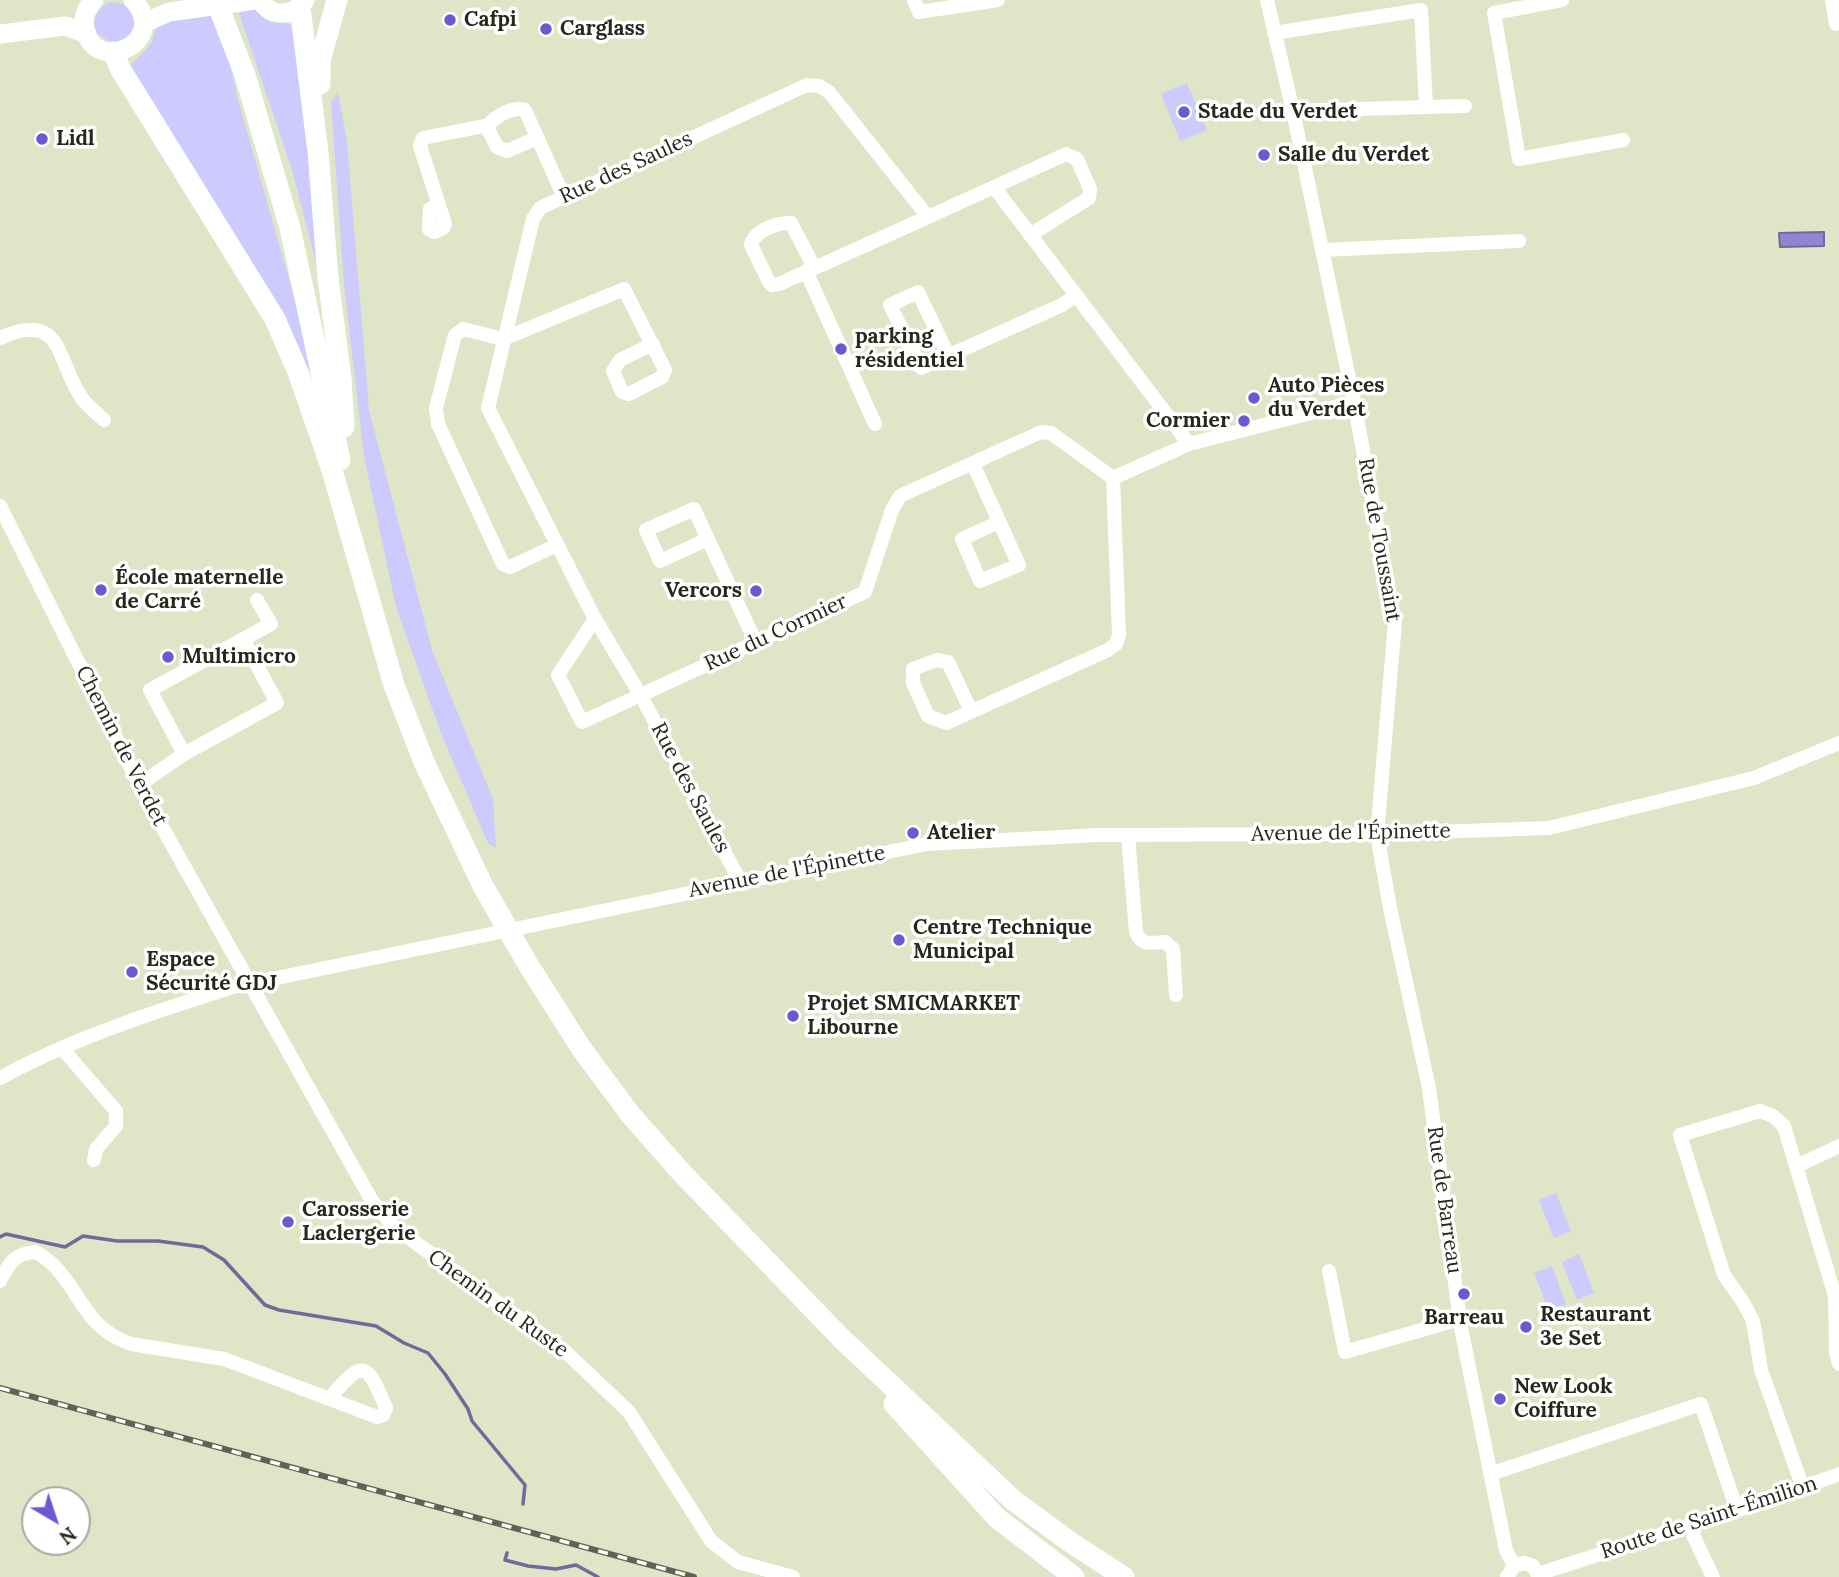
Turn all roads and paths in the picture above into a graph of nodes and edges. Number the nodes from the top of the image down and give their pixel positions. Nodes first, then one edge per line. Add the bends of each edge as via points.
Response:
1 (136, 0) edge
2 (151, 0) edge
3 (216, 0) edge
4 (337, 0) edge
5 (914, 0) edge
6 (998, 0) edge
7 (1266, 0) edge
8 (1562, 0) edge
9 (1832, 0) edge
10 (252, 1) edge
11 (304, 2) edge
12 (91, 4) edge
13 (1421, 5) edge
14 (1404, 6) edge
15 (0, 23) edge
16 (144, 23) junction
17 (1839, 23) edge
18 (1274, 33) junction
19 (0, 34) edge
20 (86, 34) junction
21 (113, 52) junction
22 (1465, 106) dead end
23 (1426, 107) junction
24 (1293, 111) junction
25 (489, 125) junction
26 (537, 138) junction
27 (1623, 141) dead end
28 (318, 152) junction
29 (994, 187) junction
30 (563, 195) junction
31 (437, 206) dead end
32 (928, 217) junction
33 (1030, 235) junction
34 (1519, 241) dead end
35 (1322, 250) junction
36 (810, 269) junction
37 (1075, 296) junction
38 (0, 338) edge
39 (503, 339) junction
40 (653, 344) dead end
41 (948, 355) junction
42 (1354, 402) junction
43 (104, 420) dead end
44 (875, 424) dead end
45 (1189, 444) junction
46 (973, 464) junction
47 (1113, 478) junction
48 (346, 488) junction
49 (0, 506) edge
50 (999, 522) dead end
51 (708, 539) dead end
52 (557, 545) junction
53 (257, 600) dead end
54 (375, 616) junction
55 (596, 619) junction
56 (243, 639) junction
57 (756, 643) junction
58 (640, 696) junction
59 (971, 711) junction
60 (1839, 743) edge
61 (184, 754) junction
62 (139, 785) junction
63 (1377, 834) junction
64 (1128, 835) junction
65 (740, 881) junction
66 (249, 984) junction
67 (1176, 995) dead end
68 (62, 1048) junction
69 (0, 1078) edge
70 (1839, 1146) edge
71 (94, 1160) dead end
72 (1797, 1166) junction
73 (1329, 1271) dead end
74 (0, 1281) edge
75 (1460, 1319) junction
76 (839, 1337) junction
77 (1839, 1364) edge
78 (329, 1399) dead end
79 (1490, 1474) junction
80 (1839, 1474) edge
81 (1803, 1488) junction
82 (1737, 1510) junction
83 (1695, 1524) junction
84 (1511, 1571) edge
85 (1538, 1576) edge
86 (793, 1577) edge
87 (1074, 1577) edge
88 (1124, 1577) edge
89 (1713, 1577) edge

1 - 2 main road
1 - 16 main road
3 - 48 highway via 245,75 290,228
4 - 28 highway via 320,61
5 - 6 street via 919,12
7 - 18 street, Rue de Toussaint
8 - 27 street via 1494,13 1519,159
9 - 17 street
10 - 11 main road via 278,14 293,12
10 - 16 main road via 169,12
11 - 28 highway
12 - 15 main road
12 - 20 main road via 84,17
13 - 14 street
13 - 23 street
14 - 18 street
16 - 21 main road via 131,47
18 - 24 street, Rue de Toussaint
19 - 20 main road via 65,26
20 - 21 main road via 97,47
21 - 54 highway via 275,319 332,470
22 - 23 street
23 - 24 street
24 - 35 street, Rue de Toussaint
25 - 26 street via 497,147 507,151
25 - 26 street via 521,107
25 - 31 street via 423,138 420,146
26 - 30 street
28 - 48 highway via 341,379
29 - 32 street
29 - 33 street
29 - 33 street via 1066,154 1077,159 1090,189 1089,198
30 - 32 street, Rue des Saules via 807,85 829,92
30 - 39 street, Rue des Saules via 540,208 533,219
32 - 36 street
33 - 37 street
34 - 35 street
35 - 42 street, Rue de Toussaint
36 - 36 street via 772,285 751,240 782,223 791,223
36 - 44 street
37 - 41 street
37 - 45 street
38 - 43 street via 28,328 55,341 81,397
39 - 40 street via 624,289
39 - 52 street, Rue des Saules via 488,408
39 - 52 street via 463,329 455,335 436,408 438,424 503,564 510,567
41 - 41 street via 918,292 890,305 921,368
42 - 45 street
42 - 63 street, Rue de Toussaint via 1395,622
45 - 47 street
46 - 47 street, Rue du Cormier via 1041,432 1051,433
46 - 50 street
46 - 57 street, Rue du Cormier via 900,496 865,592
47 - 59 street via 1116,644
48 - 54 highway
49 - 62 street, Chemin de Verdet
51 - 57 street
52 - 55 street, Rue des Saules
53 - 56 street via 271,624
54 - 76 highway via 394,685 424,762 483,886 581,1048 681,1172
55 - 58 street, Rue des Saules
55 - 58 street via 558,675 582,722
56 - 61 street via 277,703
56 - 61 street via 150,690
57 - 58 street, Rue du Cormier
58 - 65 street, Rue des Saules
59 - 59 street via 948,662 937,660 913,669 913,683 928,716 946,723
60 - 63 street, Avenue de l'Épinette via 1754,778 1549,828
61 - 62 street
62 - 66 street, Chemin de Verdet
63 - 64 street, Avenue de l'Épinette
63 - 75 street, Rue de Barreau via 1429,1088
64 - 65 street, Avenue de l'Épinette via 926,844
64 - 67 street via 1136,932 1146,943 1165,942 1172,949
65 - 66 street, Avenue de l'Épinette
66 - 68 street, Avenue de l'Épinette via 184,1002
66 - 86 street, Chemin du Ruste via 385,1219 567,1353 629,1412 710,1541 738,1562
68 - 69 street, Avenue de l'Épinette
68 - 71 street via 116,1111 116,1126 96,1149
70 - 72 street
72 - 77 street via 1835,1296
72 - 81 street via 1784,1126 1760,1111 1680,1135 1724,1275 1753,1321 1761,1370
73 - 75 street via 1345,1352
74 - 78 street via 19,1254 37,1252 57,1268 93,1321 118,1339 224,1359
75 - 79 street, Rue de Barreau
76 - 87 highway via 997,1518
76 - 88 highway via 1013,1500
79 - 82 street via 1701,1404
79 - 84 street, Rue de Barreau
80 - 81 street, Route de Saint-Émilion
81 - 82 street, Route de Saint-Émilion
82 - 83 street, Route de Saint-Émilion
83 - 85 street, Route de Saint-Émilion
83 - 89 street via 1693,1535
84 - 85 street via 1528,1564

